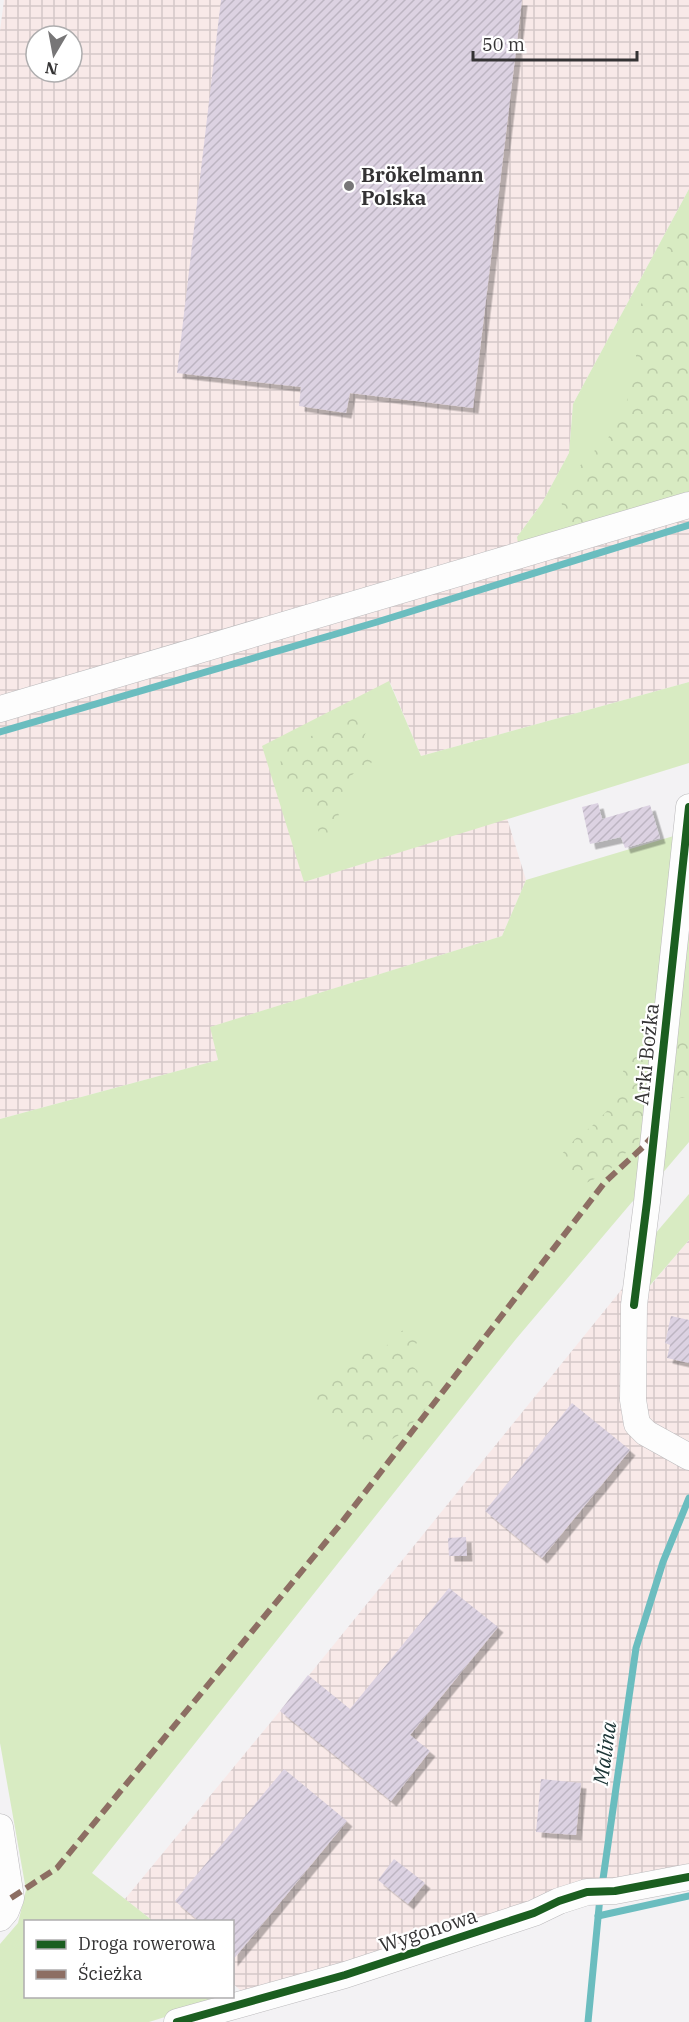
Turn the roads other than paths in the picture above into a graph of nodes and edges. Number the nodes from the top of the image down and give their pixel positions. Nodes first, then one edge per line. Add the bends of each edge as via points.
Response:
1 (689, 505) edge
2 (0, 709) edge
3 (689, 807) edge
4 (686, 1456) edge
5 (0, 1827) edge
6 (689, 1877) edge
7 (0, 1918) edge
8 (177, 2022) edge

1 - 2 street
3 - 4 street, Arki Bożka via 634,1305 633,1400 637,1424
5 - 7 street via 10,1898
6 - 8 street, Wygonowa via 615,1891 587,1892 345,1975

